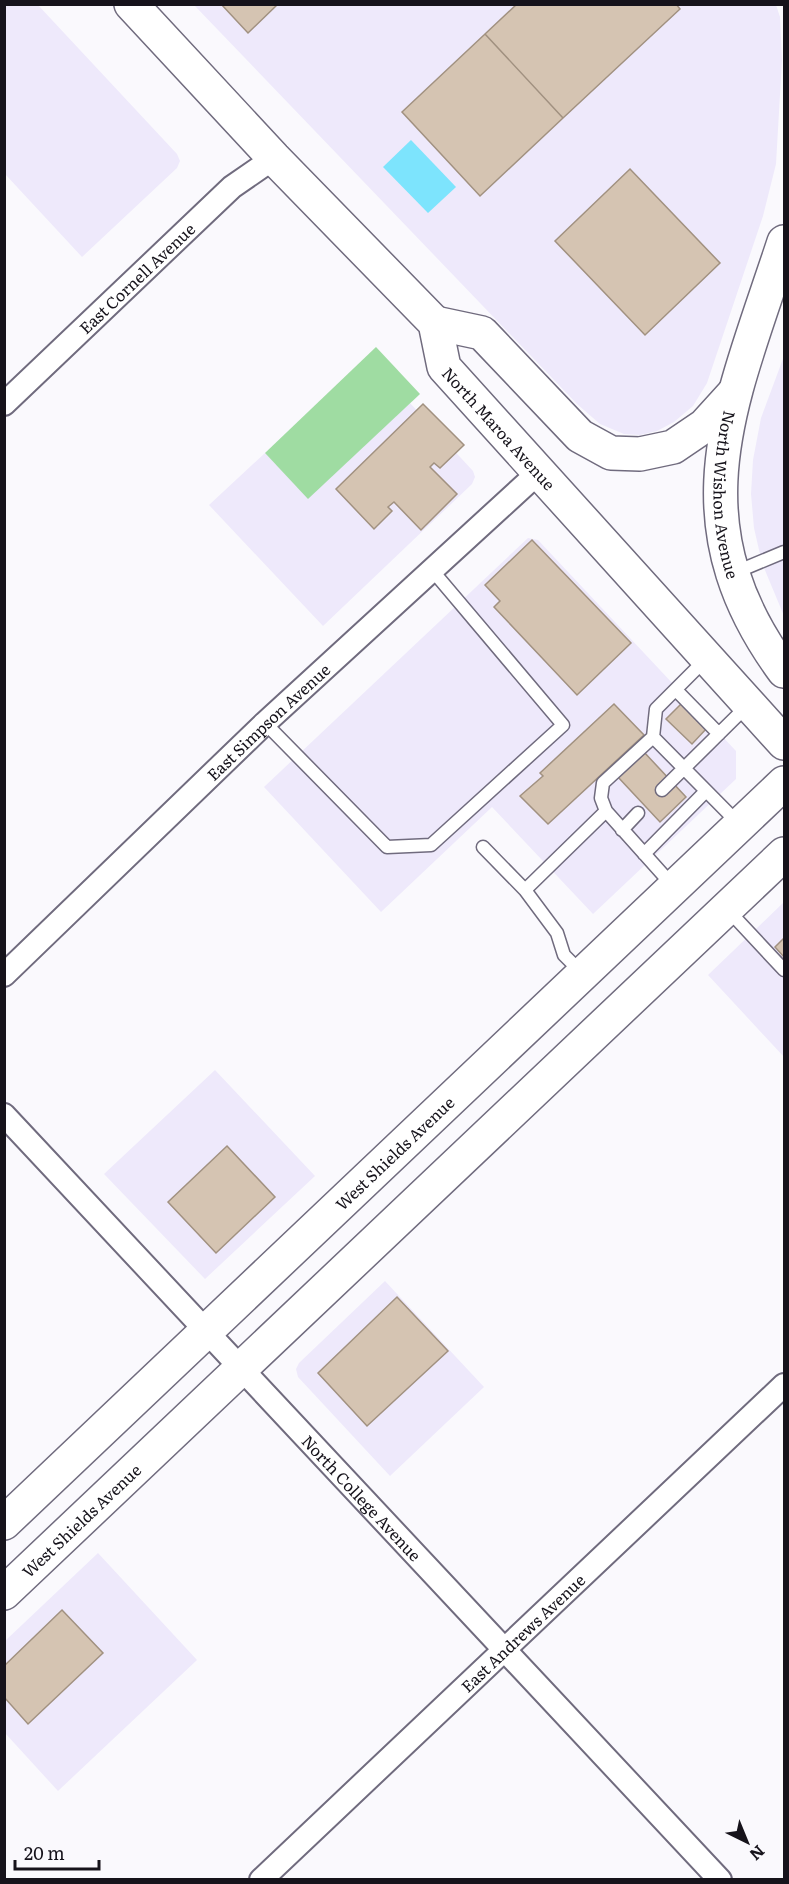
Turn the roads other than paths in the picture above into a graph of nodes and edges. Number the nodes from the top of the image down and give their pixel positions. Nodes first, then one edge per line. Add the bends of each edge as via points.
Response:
1 (131, 4) edge
2 (274, 158) junction
3 (784, 242) edge
4 (435, 323) junction
5 (735, 392) junction
6 (4, 404) edge
7 (538, 472) junction
8 (784, 552) edge
9 (432, 570) junction
10 (732, 573) junction
11 (707, 658) junction
12 (784, 671) edge
13 (676, 690) junction
14 (749, 704) junction
15 (265, 723) junction
16 (719, 734) junction
17 (653, 737) junction
18 (784, 743) edge
19 (684, 769) junction
20 (784, 783) edge
21 (662, 790) dead end
22 (706, 791) junction
23 (606, 811) junction
24 (638, 813) dead end
25 (740, 825) junction
26 (622, 830) junction
27 (483, 847) dead end
28 (644, 854) junction
29 (784, 854) edge
30 (674, 888) junction
31 (525, 890) junction
32 (727, 908) junction
33 (784, 970) edge
34 (583, 974) junction
35 (4, 975) edge
36 (4, 1115) edge
37 (207, 1332) junction
38 (241, 1368) junction
39 (784, 1385) edge
40 (4, 1523) edge
41 (4, 1593) edge
42 (504, 1649) junction
43 (261, 1880) edge
44 (720, 1880) edge

1 - 2 main road
2 - 4 main road
2 - 6 street, East Cornell Avenue via 232,187
3 - 5 main road, North Wishon Avenue
4 - 5 main road via 482,333 580,436 611,453 640,454 673,447 704,426
4 - 7 main road, North Maroa Avenue via 444,367
5 - 10 main road, North Wishon Avenue via 721,460 720,496
7 - 9 street, East Simpson Avenue
7 - 11 main road, North Maroa Avenue
8 - 10 lane
9 - 15 street, East Simpson Avenue
9 - 15 lane via 563,725 431,845 387,847
10 - 12 main road, North Wishon Avenue via 754,625
11 - 13 lane
11 - 14 main road, North Maroa Avenue
13 - 16 lane
13 - 17 lane via 656,709
14 - 16 lane
14 - 18 main road, North Maroa Avenue
15 - 35 street, East Simpson Avenue
16 - 19 lane
17 - 19 lane
17 - 23 lane via 603,783 601,798
19 - 21 lane
19 - 22 lane
20 - 25 main road, West Shields Avenue
22 - 25 lane
22 - 28 lane
23 - 26 lane
23 - 31 lane
24 - 26 lane
25 - 30 main road, West Shields Avenue
26 - 28 lane
27 - 31 lane
28 - 30 lane
29 - 32 main road, West Shields Avenue
30 - 34 main road, West Shields Avenue
31 - 34 lane via 557,933 564,955
32 - 33 lane
32 - 38 main road, West Shields Avenue
34 - 37 main road, West Shields Avenue
36 - 37 street, North College Avenue
37 - 38 street, North College Avenue
37 - 40 main road, West Shields Avenue
38 - 41 main road, West Shields Avenue
38 - 42 street, North College Avenue
39 - 42 street, East Andrews Avenue
42 - 43 street, East Andrews Avenue
42 - 44 street, North College Avenue

